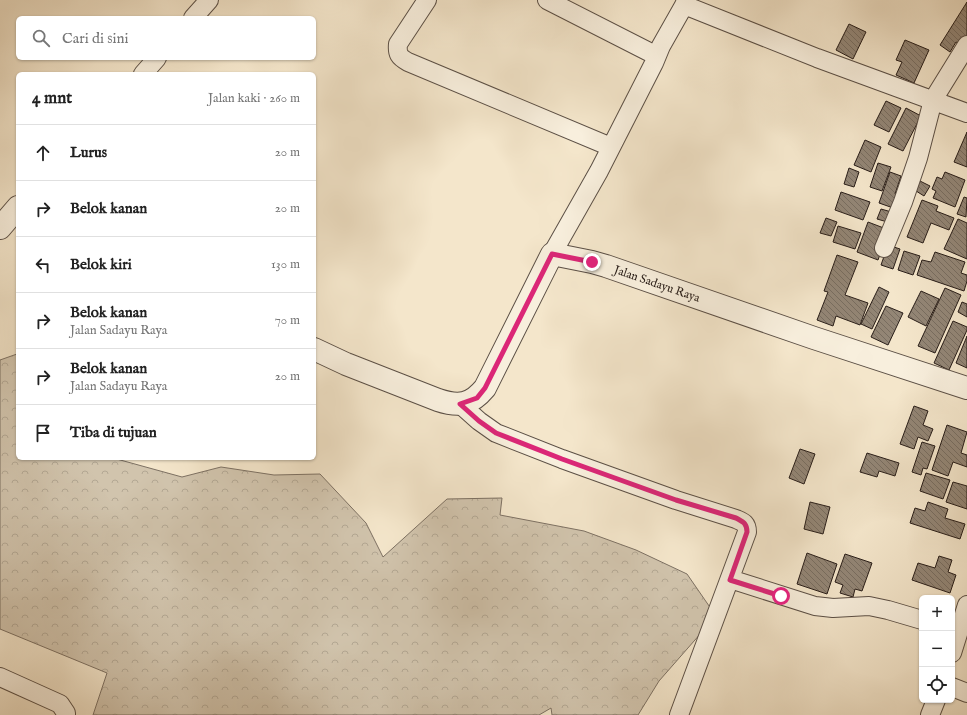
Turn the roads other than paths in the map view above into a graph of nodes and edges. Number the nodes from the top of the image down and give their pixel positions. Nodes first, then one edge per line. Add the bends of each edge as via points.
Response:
1 (209, 0) edge
2 (427, 0) edge
3 (547, 0) edge
4 (685, 3) edge
5 (195, 16) edge
6 (967, 45) edge
7 (657, 56) junction
8 (155, 60) edge
9 (145, 72) edge
10 (933, 100) junction
11 (967, 113) edge
12 (611, 147) junction
13 (16, 209) edge
14 (0, 228) edge
15 (884, 248) dead end
16 (552, 254) junction
17 (316, 350) edge
18 (967, 388) edge
19 (460, 404) junction
20 (730, 580) junction
21 (967, 605) edge
22 (919, 619) edge
23 (956, 631) edge
24 (0, 677) edge
25 (955, 688) edge
26 (967, 693) edge
27 (935, 703) edge
28 (66, 715) edge
29 (679, 715) edge
30 (930, 715) edge

1 - 5 street
2 - 12 street via 398,44 400,58
3 - 7 street
4 - 7 street
4 - 10 street via 818,58
6 - 10 street
7 - 12 street
8 - 9 street
10 - 11 street
10 - 15 street via 904,202
12 - 16 street
13 - 14 street
16 - 18 street, Jalan Sadayu Raya via 606,266
16 - 19 street via 485,388 477,398
17 - 19 street via 438,400
19 - 20 street via 496,433 569,462 744,522 747,532
20 - 22 street via 815,606 869,606
20 - 29 street
21 - 23 street
24 - 28 street via 60,704
25 - 26 street
27 - 30 street

